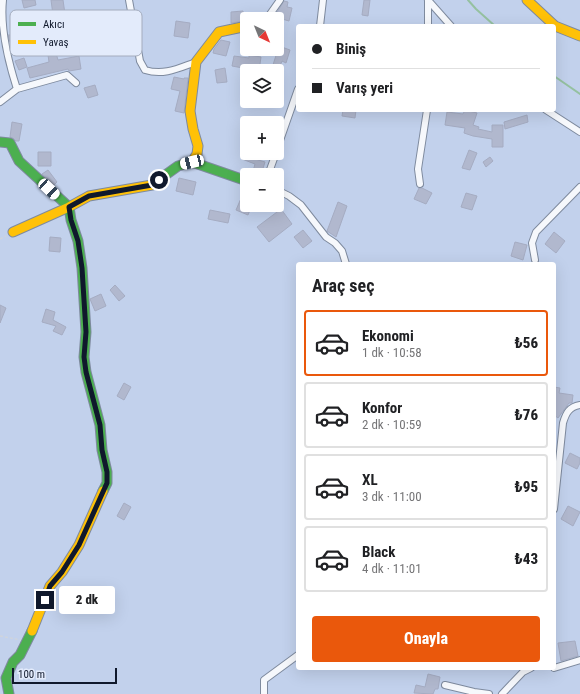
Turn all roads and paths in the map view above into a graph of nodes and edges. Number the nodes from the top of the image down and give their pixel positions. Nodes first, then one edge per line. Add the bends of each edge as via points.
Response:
1 (3, 0) edge
2 (129, 0) edge
3 (280, 0) edge
4 (323, 0) edge
5 (428, 0) edge
6 (527, 0) edge
7 (131, 10) edge
8 (272, 12) edge
9 (320, 24) edge
10 (428, 24) edge
11 (449, 24) edge
12 (553, 24) edge
13 (556, 26) edge
14 (240, 28) edge
15 (580, 36) edge
16 (139, 56) edge
17 (196, 62) junction
18 (76, 83) dead end
19 (17, 89) junction
20 (296, 95) edge
21 (0, 102) edge
22 (427, 112) edge
23 (549, 112) edge
24 (284, 129) edge
25 (580, 132) edge
26 (0, 142) edge
27 (192, 162) junction
28 (240, 179) edge
29 (420, 184) dead end
30 (580, 187) edge
31 (284, 194) edge
32 (69, 207) junction
33 (13, 232) dead end
34 (535, 260) dead end
35 (345, 262) edge
36 (580, 405) edge
37 (556, 441) edge
38 (561, 441) junction
39 (556, 490) edge
40 (0, 636) edge
41 (26, 641) junction
42 (296, 656) edge
43 (580, 660) edge
44 (556, 667) edge
45 (527, 670) edge
46 (445, 685) dead end
47 (9, 694) edge
48 (264, 694) edge
49 (489, 694) edge
50 (502, 694) edge

1 - 19 street via 1,10 4,38
2 - 7 street
3 - 8 street
4 - 9 street
5 - 10 street
5 - 11 street
6 - 12 street
13 - 15 street
14 - 17 street via 219,32
16 - 17 street via 144,70 154,73 170,71
17 - 27 street via 190,111 198,146
18 - 19 street via 67,75
19 - 21 street
20 - 24 street
22 - 29 street via 418,169
23 - 25 street
26 - 32 street via 10,143 19,161
27 - 28 street
27 - 32 street via 178,166 152,185 89,196
30 - 34 street via 536,232 532,244
31 - 35 street via 301,205 326,237 342,251
32 - 33 street
32 - 41 street via 82,268 86,372 100,425 107,483 79,545 50,586
36 - 38 street via 573,406 566,414
37 - 38 street
38 - 39 street
40 - 41 path
41 - 47 street via 6,678
42 - 48 street via 264,680
43 - 44 street
45 - 50 street
46 - 49 street

